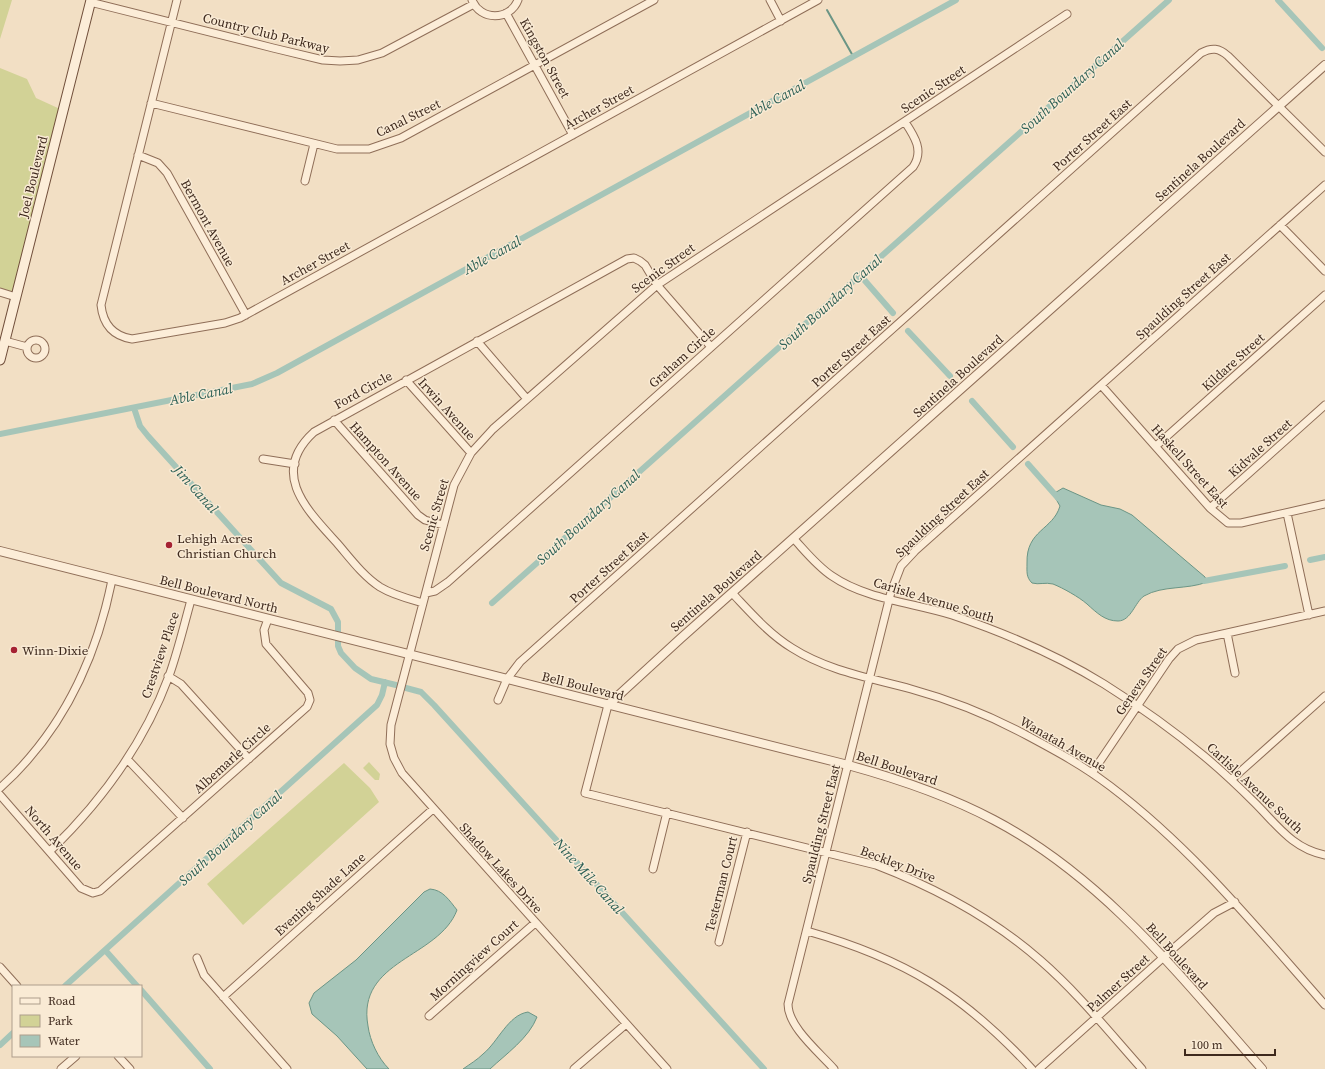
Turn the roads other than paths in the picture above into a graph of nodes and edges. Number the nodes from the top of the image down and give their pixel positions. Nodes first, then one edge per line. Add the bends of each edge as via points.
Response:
1 (177, 0) edge
2 (518, 0) edge
3 (654, 0) edge
4 (770, 0) edge
5 (818, 0) edge
6 (90, 1) edge
7 (473, 2) edge
8 (506, 13) junction
9 (1067, 14) dead end
10 (781, 21) junction
11 (171, 22) junction
12 (535, 65) junction
13 (1325, 65) edge
14 (151, 103) junction
15 (1278, 107) junction
16 (904, 122) junction
17 (573, 135) junction
18 (314, 144) junction
19 (1325, 152) edge
20 (138, 155) junction
21 (304, 181) dead end
22 (1325, 185) edge
23 (1280, 225) junction
24 (1325, 271) edge
25 (657, 285) junction
26 (0, 292) edge
27 (1325, 295) edge
28 (16, 297) junction
29 (246, 315) junction
30 (5, 341) junction
31 (477, 341) junction
32 (27, 347) dead end
33 (711, 347) junction
34 (0, 360) edge
35 (406, 380) junction
36 (1101, 385) junction
37 (527, 399) junction
38 (1325, 405) edge
39 (334, 420) junction
40 (1156, 446) junction
41 (471, 453) junction
42 (262, 459) dead end
43 (295, 464) junction
44 (1325, 504) edge
45 (1210, 508) junction
46 (1287, 513) junction
47 (443, 526) junction
48 (794, 539) junction
49 (0, 551) edge
50 (112, 580) junction
51 (426, 593) junction
52 (732, 593) junction
53 (890, 598) junction
54 (191, 600) junction
55 (423, 603) junction
56 (1325, 611) edge
57 (1309, 615) junction
58 (268, 619) junction
59 (1227, 632) junction
60 (409, 654) junction
61 (432, 660) joint
62 (1235, 673) dead end
63 (168, 676) junction
64 (870, 678) junction
65 (506, 679) junction
66 (1325, 696) edge
67 (498, 700) dead end
68 (608, 705) junction
69 (1138, 706) junction
70 (127, 759) junction
71 (249, 759) junction
72 (848, 765) junction
73 (1092, 773) junction
74 (1231, 780) junction
75 (0, 788) edge
76 (0, 795) edge
77 (433, 809) junction
78 (667, 812) junction
79 (183, 818) junction
80 (747, 832) junction
81 (50, 851) junction
82 (826, 852) junction
83 (1325, 855) edge
84 (652, 869) dead end
85 (93, 893) joint
86 (1235, 902) junction
87 (535, 922) junction
88 (807, 932) junction
89 (719, 942) dead end
90 (197, 958) dead end
91 (1164, 958) junction
92 (0, 967) edge
93 (16, 985) edge
94 (223, 997) junction
95 (1325, 1004) edge
96 (429, 1016) dead end
97 (1097, 1018) junction
98 (626, 1024) junction
99 (75, 1057) edge
100 (119, 1057) edge
101 (61, 1069) edge
102 (130, 1069) edge
103 (287, 1069) edge
104 (574, 1069) edge
105 (667, 1069) edge
106 (834, 1069) edge
107 (1032, 1069) edge
108 (1039, 1069) edge
109 (1142, 1069) edge
110 (1262, 1069) edge

1 - 11 street, Archer Street
2 - 8 street
3 - 12 street, Canal Street
4 - 10 street
5 - 10 street, Archer Street
6 - 11 street, Country Club Parkway
6 - 28 main road, Joel Boulevard
7 - 8 street, Country Club Parkway via 485,14 499,16
7 - 11 street, Country Club Parkway via 382,53 349,61 323,60
8 - 12 street, Kingston Street
9 - 16 street, Scenic Street
10 - 17 street, Archer Street
11 - 14 street, Archer Street
12 - 17 street, Kingston Street
12 - 18 street, Canal Street via 382,146 345,150
13 - 15 street, Sentinela Boulevard
14 - 18 street, Canal Street
14 - 20 street, Archer Street
15 - 19 street
15 - 48 street, Sentinela Boulevard
15 - 65 street, Porter Street East via 1228,56 1216,49 1208,50 1190,62 520,662
16 - 25 street, Scenic Street
16 - 33 street, Graham Circle via 918,146 917,161 913,167
17 - 29 street, Archer Street
18 - 21 street
20 - 29 street, Bermont Avenue via 158,163 167,173
20 - 29 street, Archer Street via 102,297 102,312 108,326 117,335 140,339 225,323
22 - 23 street, Spaulding Street East
23 - 24 street
23 - 36 street, Spaulding Street East
25 - 31 street, Ford Circle via 645,266 635,259 627,259
25 - 33 street
25 - 37 street, Scenic Street
26 - 28 street
27 - 40 street, Kildare Street
28 - 30 main road, Joel Boulevard
30 - 32 street
30 - 34 main road, Joel Boulevard
31 - 35 street, Ford Circle
31 - 37 street
33 - 51 street, Graham Circle via 448,582 435,591
35 - 39 street, Ford Circle
35 - 41 street, Irwin Avenue
36 - 40 street, Haskell Street East
36 - 53 street, Spaulding Street East via 905,561 898,572
37 - 41 street, Scenic Street via 493,429
38 - 45 street, Kidvale Street
39 - 43 street, Ford Circle via 304,441
39 - 47 street, Hampton Avenue via 418,515
40 - 45 street, Haskell Street East
41 - 47 street, Scenic Street via 454,484
42 - 43 street
43 - 55 street, Ford Circle via 297,489 304,505 363,572 374,583 389,592
44 - 46 street, Haskell Street East
45 - 46 street, Haskell Street East via 1222,519 1234,524
46 - 57 street
47 - 51 street, Scenic Street
48 - 52 street, Sentinela Boulevard
48 - 53 street, Carlisle Avenue South via 833,577 854,588
49 - 50 street, Bell Boulevard North
50 - 54 street, Bell Boulevard North
50 - 75 street via 97,640 77,687 41,744
51 - 55 street, Scenic Street
52 - 64 street, Wanatah Avenue via 768,631 793,649 820,663
52 - 68 street, Sentinela Boulevard
53 - 64 street, Spaulding Street East
53 - 69 street, Carlisle Avenue South via 1012,637 1082,671
54 - 58 street, Bell Boulevard North
54 - 63 street, Crestview Place
55 - 60 street, Scenic Street
56 - 57 street, Geneva Street
57 - 59 street, Geneva Street
58 - 60 street, Bell Boulevard North
58 - 71 street, Albemarle Circle via 264,630 266,644 308,694 310,700 307,707
59 - 62 street
59 - 69 street, Geneva Street via 1196,640 1178,649
60 - 61 street, Bell Boulevard North
60 - 77 street, Shadow Lakes Drive via 391,725 390,744 402,773
61 - 65 street, Bell Boulevard
63 - 70 street, Crestview Place via 155,708
63 - 71 street via 181,684
64 - 72 street, Spaulding Street East
64 - 73 street, Wanatah Avenue via 938,697 997,720
65 - 67 street, Porter Street East
65 - 68 street, Bell Boulevard
66 - 74 street
68 - 72 street, Bell Boulevard
68 - 78 street, Beckley Drive via 585,792
69 - 73 street, Geneva Street
69 - 74 street, Carlisle Avenue South via 1179,735
70 - 79 street
70 - 81 street, Crestview Place via 97,800
71 - 79 street, Albemarle Circle
72 - 82 street, Spaulding Street East
72 - 91 street, Bell Boulevard via 938,794 1015,831 1086,882 1129,921
73 - 86 street, Wanatah Avenue via 1161,828
74 - 83 street, Carlisle Avenue South via 1291,840 1310,851
76 - 81 street, North Avenue
77 - 87 street, Shadow Lakes Drive
77 - 94 street, Evening Shade Lane
78 - 80 street, Beckley Drive
78 - 84 street
79 - 85 street, Albemarle Circle via 100,892
80 - 82 street, Beckley Drive
80 - 89 street, Testerman Court
81 - 85 street, North Avenue via 82,888
82 - 88 street, Spaulding Street East
82 - 97 street, Beckley Drive via 876,866 951,898 1041,960
86 - 91 street, Palmer Street via 1214,913
86 - 95 street, Wanatah Avenue
87 - 96 street, Morningview Court
87 - 98 street, Shadow Lakes Drive
88 - 106 street, Spaulding Street East via 788,1012 794,1024
88 - 107 street via 857,946 932,982 991,1026
90 - 94 street via 204,975
91 - 97 street, Palmer Street
91 - 110 street, Bell Boulevard
92 - 93 street
94 - 103 street
97 - 108 street, Palmer Street
97 - 109 street, Beckley Drive
98 - 104 street
98 - 105 street, Shadow Lakes Drive
99 - 101 street
100 - 102 street

